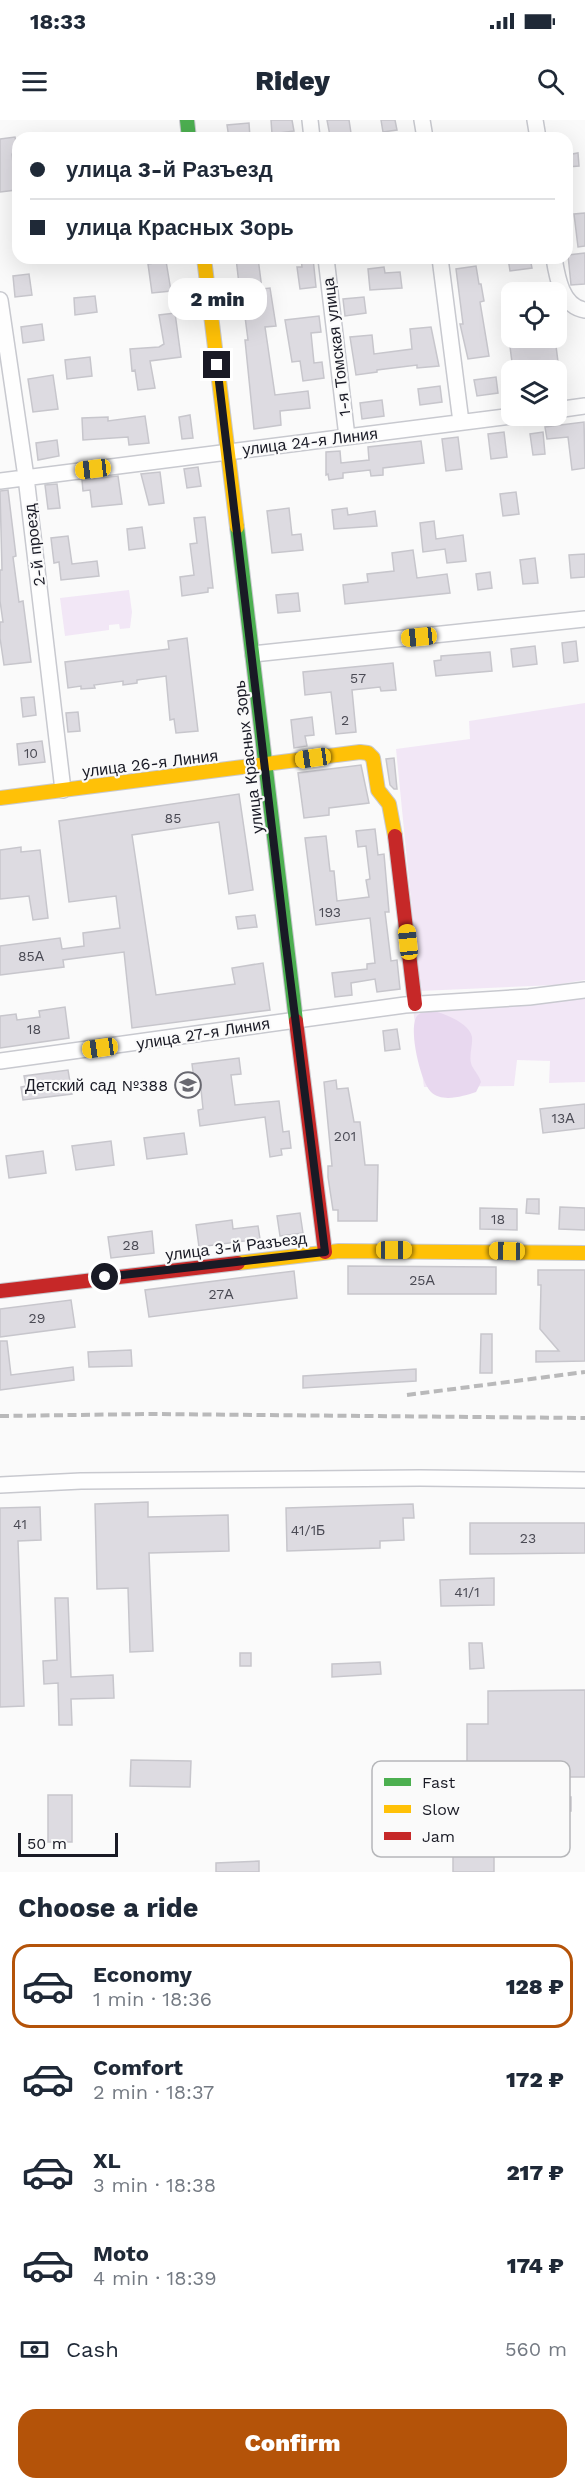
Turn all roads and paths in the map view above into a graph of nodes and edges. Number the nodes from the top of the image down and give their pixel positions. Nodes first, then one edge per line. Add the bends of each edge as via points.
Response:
1 (205, 264) edge
2 (327, 264) edge
3 (441, 264) edge
4 (556, 264) edge
5 (0, 300) edge
6 (585, 310) edge
7 (585, 406) edge
8 (567, 408) edge
9 (501, 417) edge
10 (461, 422) junction
11 (347, 437) junction
12 (228, 452) junction
13 (26, 477) junction
14 (0, 481) edge
15 (585, 619) edge
16 (252, 654) junction
17 (266, 765) junction
18 (63, 790) junction
19 (0, 798) edge
20 (585, 990) edge
21 (415, 1004) junction
22 (296, 1019) junction
23 (0, 1061) edge
24 (325, 1252) junction
25 (585, 1253) edge
26 (0, 1291) edge
27 (585, 1480) edge
28 (0, 1485) edge

1 - 12 street, улица Красных Зорь
2 - 11 street, 1-я Томская улица
3 - 10 street
4 - 6 street via 570,303
5 - 13 street, 2-й проезд
7 - 8 street
9 - 10 street, улица 24-я Линия
10 - 11 street, улица 24-я Линия
11 - 12 street, улица 24-я Линия
12 - 13 street, улица 24-я Линия
12 - 16 street, улица Красных Зорь
13 - 14 street, улица 24-я Линия
13 - 18 street, 2-й проезд
15 - 16 street
16 - 17 street, улица Красных Зорь
17 - 18 street, улица 26-я Линия
17 - 21 street, улица 26-я Линия via 360,752 373,758 378,790 392,814
17 - 22 street, улица Красных Зорь
18 - 19 street, улица 26-я Линия
20 - 21 street, улица 27-я Линия via 529,998
21 - 22 street, улица 27-я Линия
22 - 23 street, улица 27-я Линия
22 - 24 street, улица Красных Зорь
24 - 25 street, улица 3-й Разъезд
24 - 26 street, улица 3-й Разъезд
27 - 28 street via 420,1478

